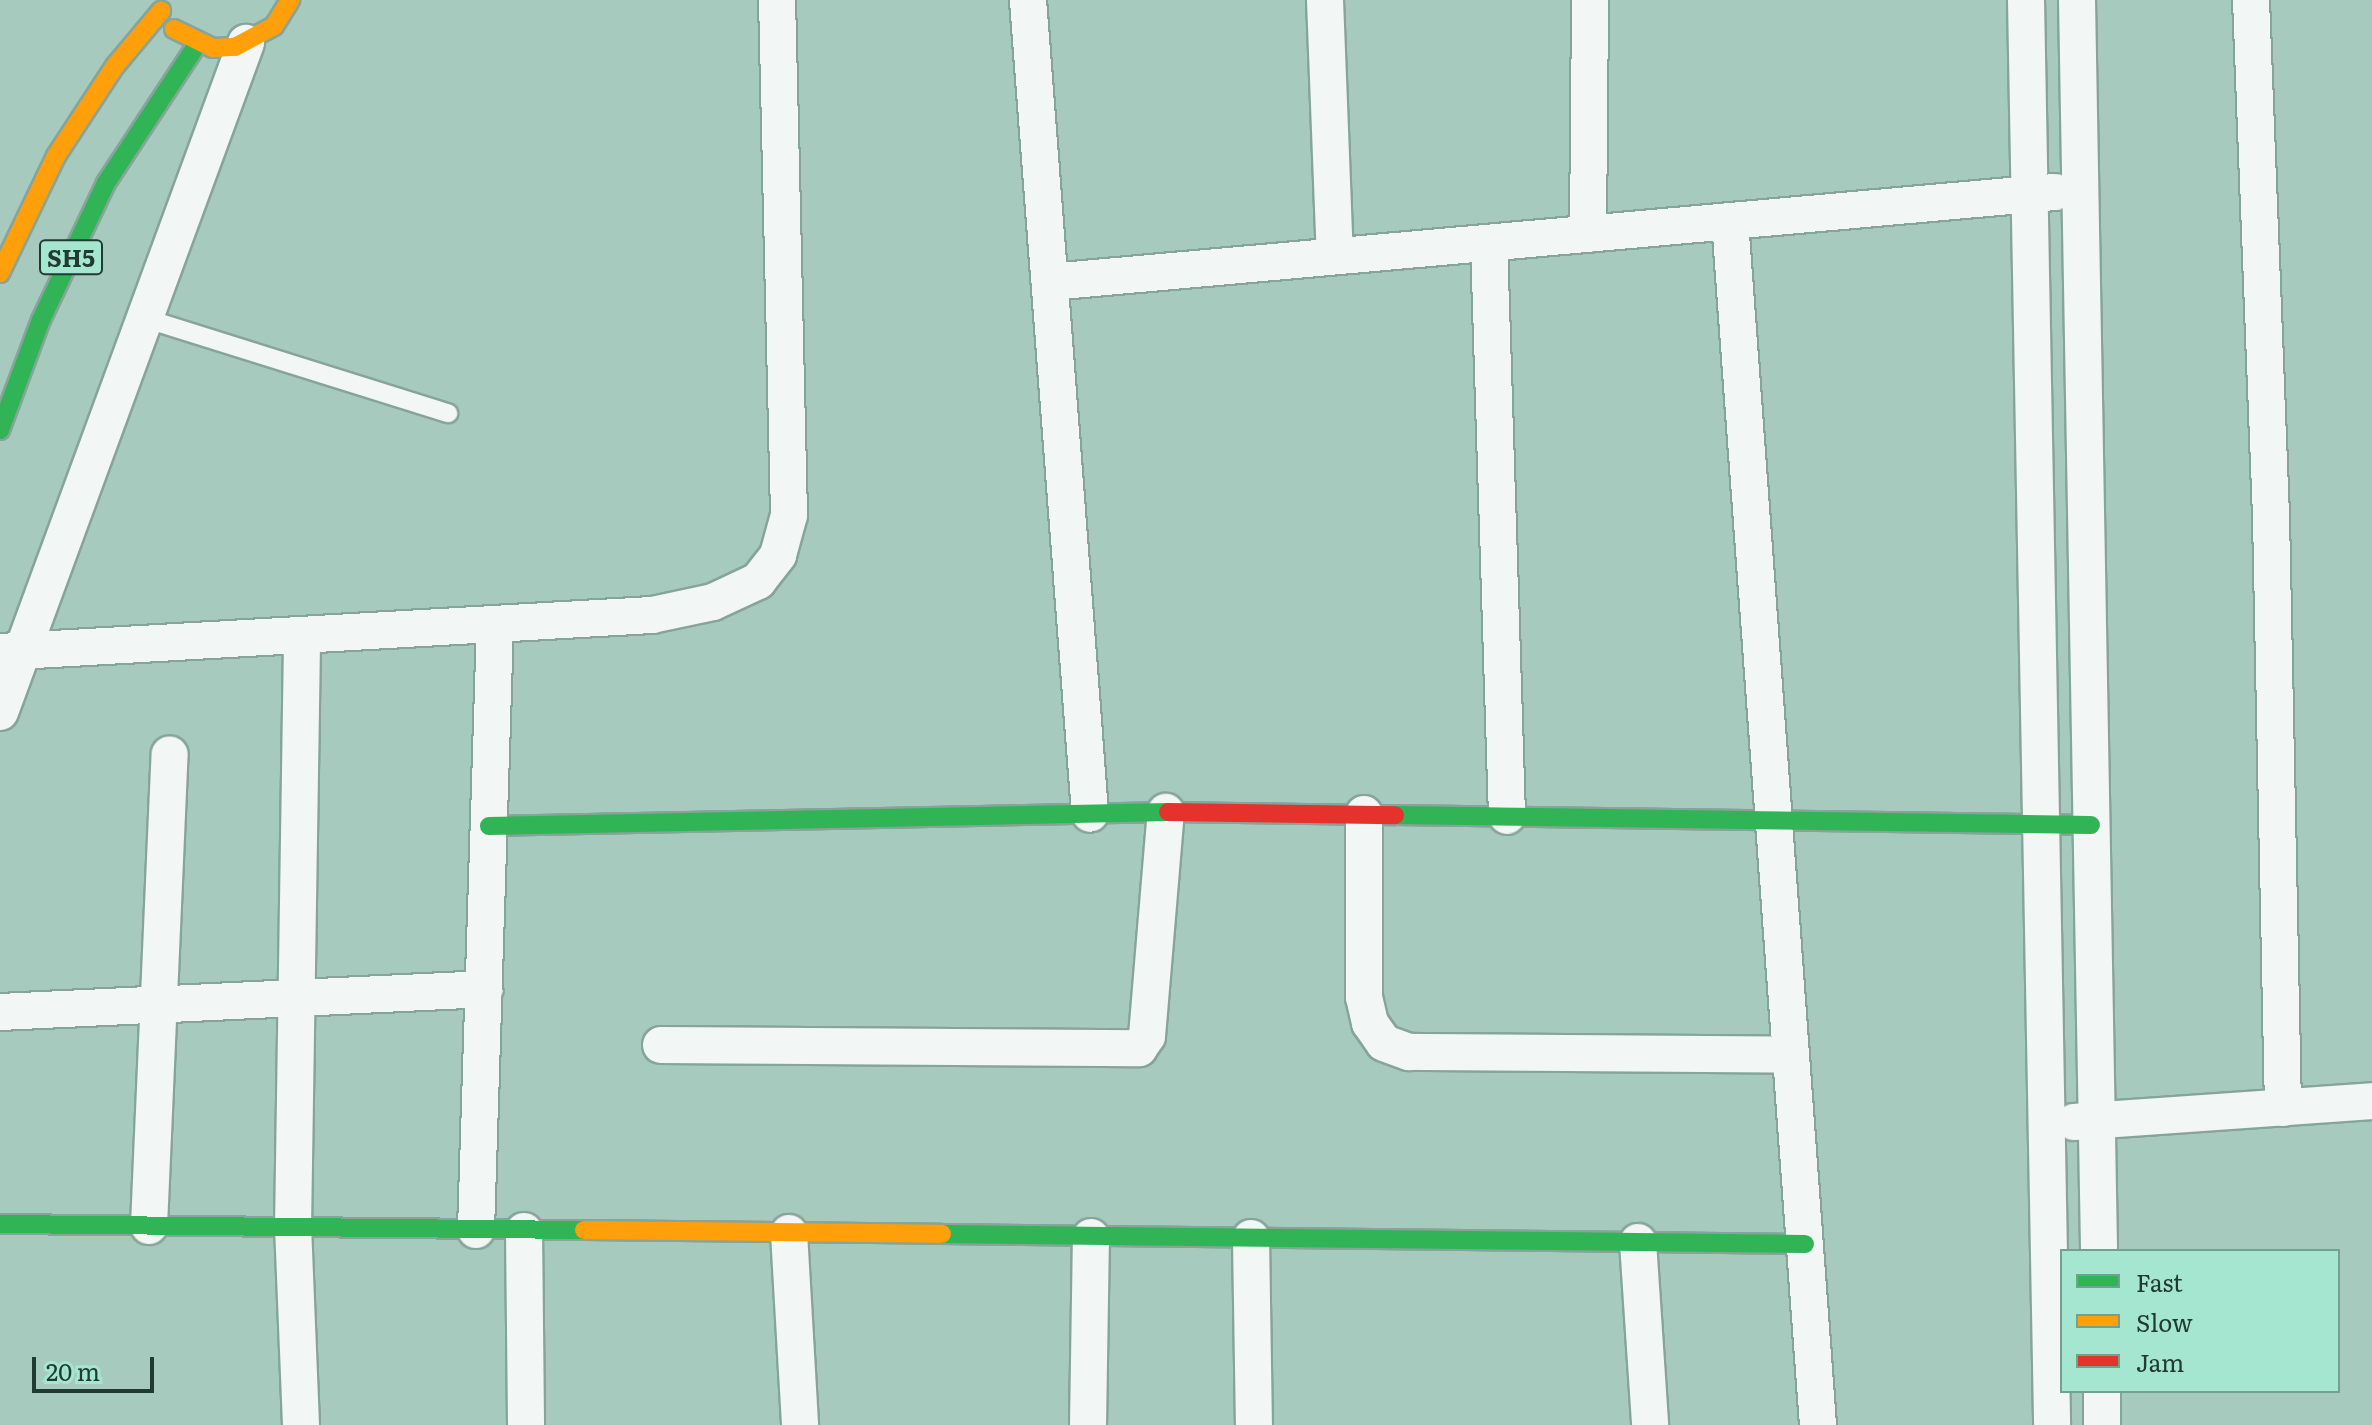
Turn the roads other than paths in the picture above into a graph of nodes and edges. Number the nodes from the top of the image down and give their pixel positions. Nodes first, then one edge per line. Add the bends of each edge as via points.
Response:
1 (290, 0) edge
2 (777, 0) edge
3 (1028, 0) edge
4 (1325, 0) edge
5 (1590, 0) edge
6 (2026, 0) edge
7 (2077, 0) edge
8 (2251, 0) edge
9 (159, 5) edge
10 (198, 43) junction
11 (246, 43) junction
12 (2080, 190) junction
13 (2031, 194) junction
14 (1730, 221) junction
15 (1588, 234) junction
16 (1489, 243) junction
17 (1335, 256) junction
18 (0, 273) edge
19 (1050, 282) junction
20 (141, 317) junction
21 (448, 413) dead end
22 (0, 430) edge
23 (495, 626) junction
24 (302, 639) junction
25 (13, 650) edge
26 (0, 712) edge
27 (170, 754) dead end
28 (1166, 812) junction
29 (1090, 814) junction
30 (1364, 814) junction
31 (1507, 816) junction
32 (1774, 820) junction
33 (2041, 823) junction
34 (2091, 825) junction
35 (489, 826) junction
36 (484, 989) junction
37 (300, 999) junction
38 (159, 1004) junction
39 (0, 1012) edge
40 (661, 1045) dead end
41 (1791, 1055) junction
42 (2372, 1101) edge
43 (2283, 1108) junction
44 (2097, 1121) junction
45 (2045, 1123) junction
46 (0, 1224) edge
47 (149, 1226) junction
48 (293, 1228) junction
49 (476, 1230) junction
50 (524, 1231) junction
51 (789, 1233) junction
52 (1091, 1237) junction
53 (1251, 1238) junction
54 (1638, 1242) junction
55 (1805, 1244) junction
56 (2099, 1249) edge
57 (2102, 1393) edge
58 (301, 1425) edge
59 (526, 1425) edge
60 (800, 1425) edge
61 (1088, 1425) edge
62 (1254, 1425) edge
63 (1650, 1425) edge
64 (1818, 1425) edge
65 (2052, 1425) edge
66 (2102, 1425) edge

1 - 11 street via 274,26
2 - 23 street via 789,515 778,555 758,581 713,602 652,615
3 - 19 street
4 - 17 street
5 - 15 street
6 - 13 street
7 - 12 street
8 - 43 street via 2271,493
9 - 10 street via 174,29
9 - 18 street, SH5 via 56,156
10 - 11 street via 213,48
10 - 22 street, SH5 via 106,183 41,320
11 - 20 street
12 - 13 street
12 - 34 street
13 - 14 street
13 - 33 street
14 - 15 street
14 - 32 street
15 - 16 street
16 - 17 street
16 - 31 street
17 - 19 street
19 - 29 street
20 - 21 lane
20 - 25 street
23 - 24 street
23 - 35 street
24 - 25 street
24 - 37 street
25 - 26 street
27 - 38 street
28 - 29 street
28 - 30 street
28 - 40 street via 1147,1036 1139,1048
29 - 35 street
30 - 31 street
30 - 41 street via 1364,997 1370,1023 1384,1043 1409,1052
31 - 32 street
32 - 33 street
32 - 41 street
33 - 34 street
33 - 45 street
34 - 44 street
35 - 36 street
36 - 37 street
36 - 49 street
37 - 38 street
37 - 48 street
38 - 39 street
38 - 47 street
41 - 55 street
42 - 43 street
43 - 44 street
44 - 45 street
44 - 56 street
45 - 65 street
46 - 47 street
47 - 48 street
48 - 49 street
48 - 58 street
49 - 50 street
50 - 51 street
50 - 59 street
51 - 52 street
51 - 60 street
52 - 53 street
52 - 61 street
53 - 54 street
53 - 62 street
54 - 55 street
54 - 63 street
55 - 64 street
57 - 66 street

